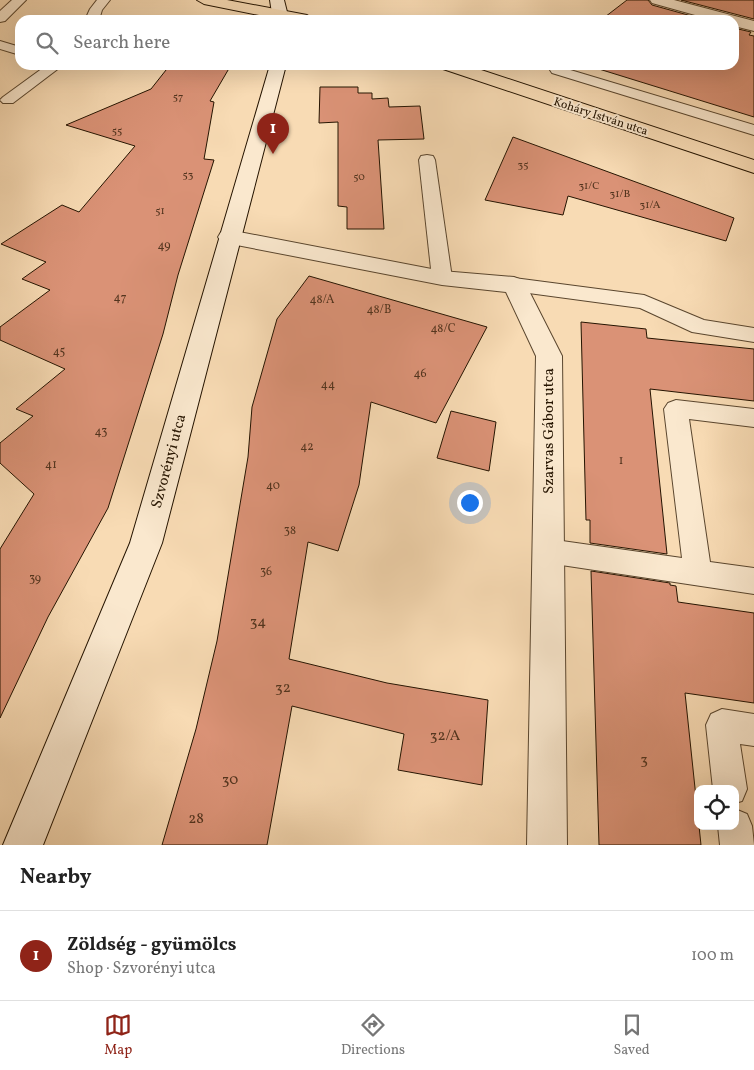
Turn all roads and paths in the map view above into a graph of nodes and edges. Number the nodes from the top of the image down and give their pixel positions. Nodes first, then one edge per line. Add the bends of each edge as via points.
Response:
1 (20, 0) edge
2 (104, 0) edge
3 (204, 0) edge
4 (657, 0) edge
5 (294, 1) dead end
6 (279, 11) edge
7 (94, 15) edge
8 (291, 15) edge
9 (312, 15) edge
10 (712, 15) edge
11 (0, 18) edge
12 (739, 22) edge
13 (754, 26) edge
14 (0, 45) edge
15 (15, 50) edge
16 (48, 70) edge
17 (277, 70) edge
18 (464, 70) edge
19 (557, 70) dead end
20 (4, 99) edge
21 (0, 115) edge
22 (754, 130) edge
23 (427, 160) dead end
24 (754, 167) edge
25 (229, 237) junction
26 (442, 278) junction
27 (514, 285) junction
28 (754, 335) edge
29 (754, 418) edge
30 (548, 551) junction
31 (698, 573) junction
32 (754, 581) edge
33 (754, 730) edge
34 (730, 785) edge
35 (735, 830) edge
36 (22, 845) edge
37 (547, 845) edge
38 (737, 845) edge

1 - 11 lane
2 - 7 lane
3 - 6 main road
4 - 10 street
5 - 9 main road
6 - 8 main road
12 - 13 street
14 - 15 lane
16 - 20 lane
17 - 25 street, Szvorényi utca
18 - 24 main road, Koháry István utca
19 - 22 lane
20 - 21 lane
23 - 26 lane
25 - 26 street
25 - 36 street, Szvorényi utca via 146,543
26 - 27 street
27 - 28 lane via 644,302 700,327
27 - 30 street, Szarvas Gábor utca via 549,356
29 - 31 lane via 676,409
30 - 31 lane
30 - 37 street, Szarvas Gábor utca
31 - 32 lane
33 - 34 lane via 722,725
35 - 38 lane

